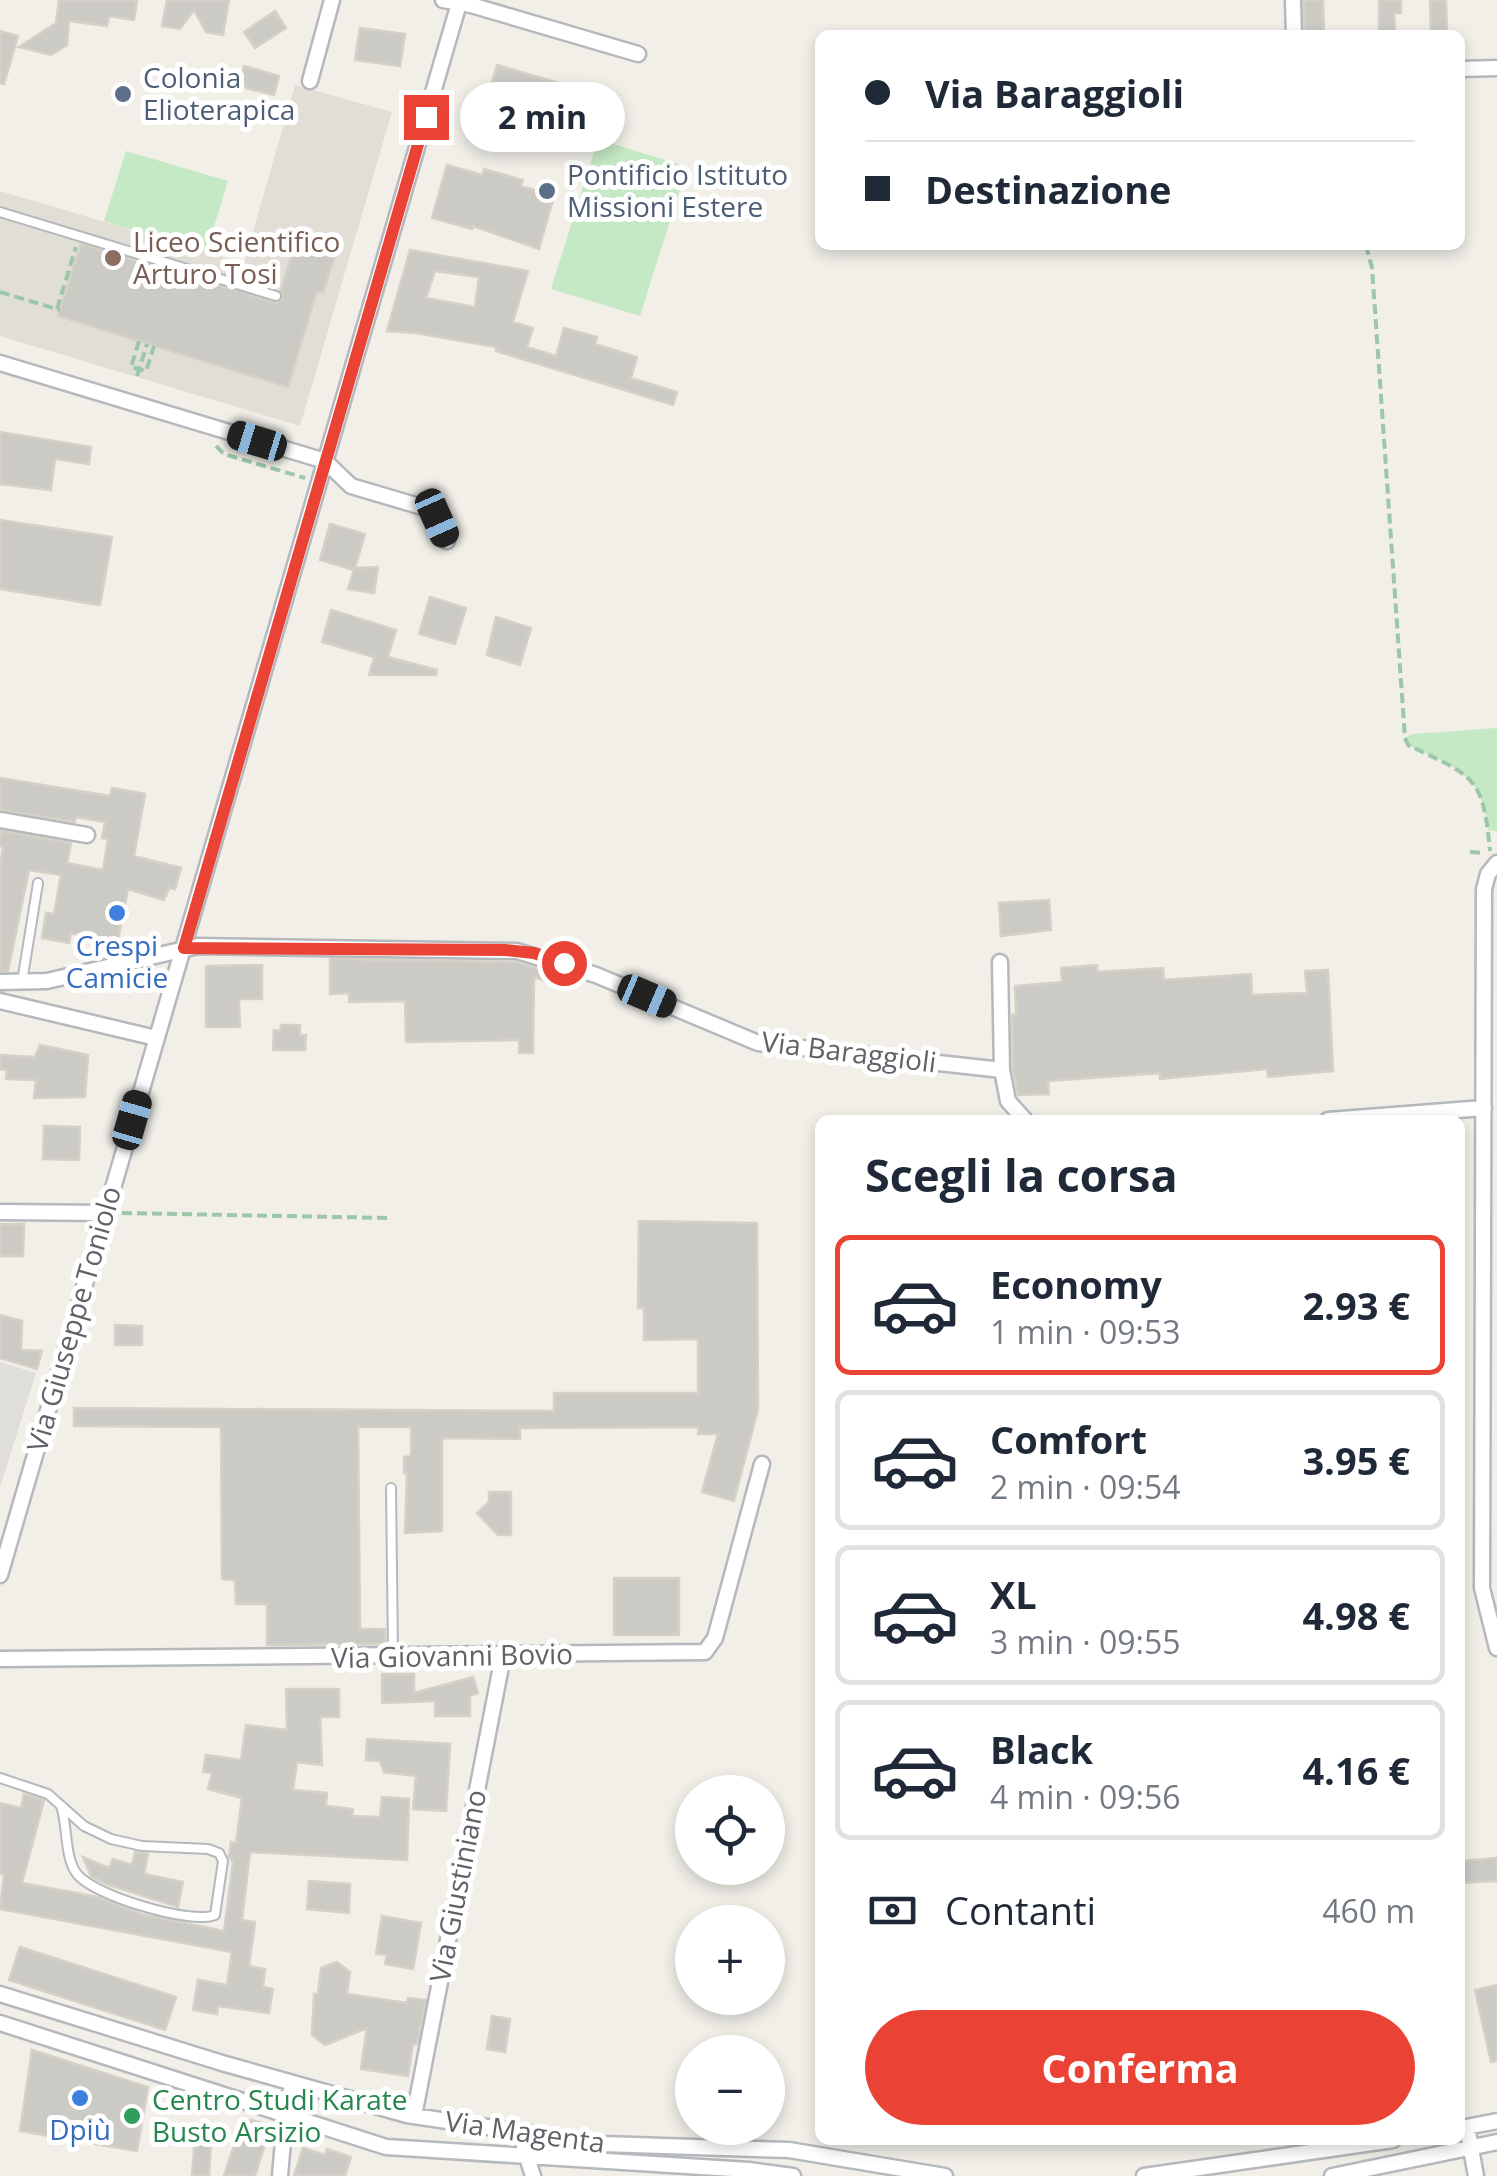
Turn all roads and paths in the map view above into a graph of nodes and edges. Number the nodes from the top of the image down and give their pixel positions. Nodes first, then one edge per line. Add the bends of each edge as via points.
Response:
1 (332, 0) edge
2 (443, 0) edge
3 (1293, 0) edge
4 (459, 1) edge
5 (1294, 30) edge
6 (638, 54) dead end
7 (1497, 68) edge
8 (1465, 70) edge
9 (310, 82) dead end
10 (0, 212) edge
11 (80, 236) junction
12 (1367, 250) edge
13 (0, 292) edge
14 (276, 296) dead end
15 (139, 341) dead end
16 (147, 344) dead end
17 (154, 346) dead end
18 (0, 364) edge
19 (138, 372) junction
20 (214, 445) dead end
21 (326, 461) junction
22 (320, 482) junction
23 (447, 541) dead end
24 (0, 820) edge
25 (87, 836) dead end
26 (1470, 852) dead end
27 (1495, 861) edge
28 (38, 883) dead end
29 (184, 948) junction
30 (1000, 962) dead end
31 (0, 982) edge
32 (22, 982) junction
33 (0, 1001) edge
34 (156, 1038) junction
35 (1002, 1070) junction
36 (1484, 1108) junction
37 (1021, 1115) edge
38 (1393, 1115) edge
39 (0, 1212) edge
40 (106, 1213) junction
41 (392, 1218) dead end
42 (1490, 1342) edge
43 (762, 1464) dead end
44 (391, 1488) dead end
45 (1490, 1512) edge
46 (0, 1575) edge
47 (1497, 1648) edge
48 (503, 1656) junction
49 (393, 1657) junction
50 (0, 1659) edge
51 (0, 1778) edge
52 (62, 1806) junction
53 (0, 1994) edge
54 (0, 2023) edge
55 (293, 2084) junction
56 (286, 2116) junction
57 (414, 2116) junction
58 (1497, 2121) edge
59 (1465, 2127) edge
60 (1465, 2132) edge
61 (530, 2133) junction
62 (556, 2137) junction
63 (1497, 2142) edge
64 (1359, 2145) edge
65 (1471, 2147) junction
66 (526, 2158) junction
67 (558, 2160) junction
68 (280, 2176) edge
69 (533, 2176) edge
70 (560, 2176) edge
71 (793, 2176) edge
72 (945, 2176) edge
73 (1144, 2176) edge
74 (1332, 2176) edge
75 (1476, 2176) edge

1 - 9 street
2 - 4 street
3 - 5 street
4 - 6 street
4 - 21 street, Via Giuseppe Toniolo
7 - 8 street
10 - 11 lane
11 - 13 path via 59,310
11 - 14 lane
12 - 27 path via 1405,738 1478,788
15 - 19 path via 132,366
16 - 19 path
17 - 19 path via 146,371
18 - 21 street
20 - 22 path via 224,454
21 - 22 street, Via Giuseppe Toniolo
21 - 23 street via 351,486 429,509
22 - 29 street, Via Giuseppe Toniolo
24 - 25 street
26 - 27 path
27 - 36 street via 1484,889
28 - 32 lane
29 - 32 street, Via Baraggioli
29 - 34 street, Via Giuseppe Toniolo
29 - 35 street, Via Baraggioli via 517,951 596,975 758,1043
30 - 35 street
31 - 32 street, Via Baraggioli
33 - 34 street
34 - 40 street, Via Giuseppe Toniolo
35 - 37 street via 1008,1101
36 - 38 street
36 - 42 street
39 - 40 street
40 - 41 path
40 - 46 street, Via Giuseppe Toniolo
42 - 45 street
43 - 48 street, Via Giovanni Bovio via 715,1638 705,1652
44 - 49 lane
45 - 47 street via 1483,1596
48 - 49 street, Via Giovanni Bovio
48 - 57 street, Via Giustiniano
49 - 50 street, Via Giovanni Bovio
51 - 52 lane via 36,1788
52 - 52 lane via 71,1861 88,1883 129,1902 216,1915 219,1853 110,1839
53 - 55 street, Via Magenta
54 - 56 street, Via Magenta
55 - 56 street
55 - 57 street, Via Magenta
56 - 66 street, Via Magenta via 386,2147
56 - 68 street
57 - 61 street, Via Magenta
58 - 59 street
60 - 65 street
61 - 62 street, Via Magenta
61 - 66 street
62 - 67 street
62 - 72 street, Via Magenta via 789,2150
63 - 65 street
64 - 73 street
65 - 74 street
65 - 75 street
66 - 67 street, Via Magenta
66 - 69 street
67 - 70 street
67 - 71 street, Via Magenta

